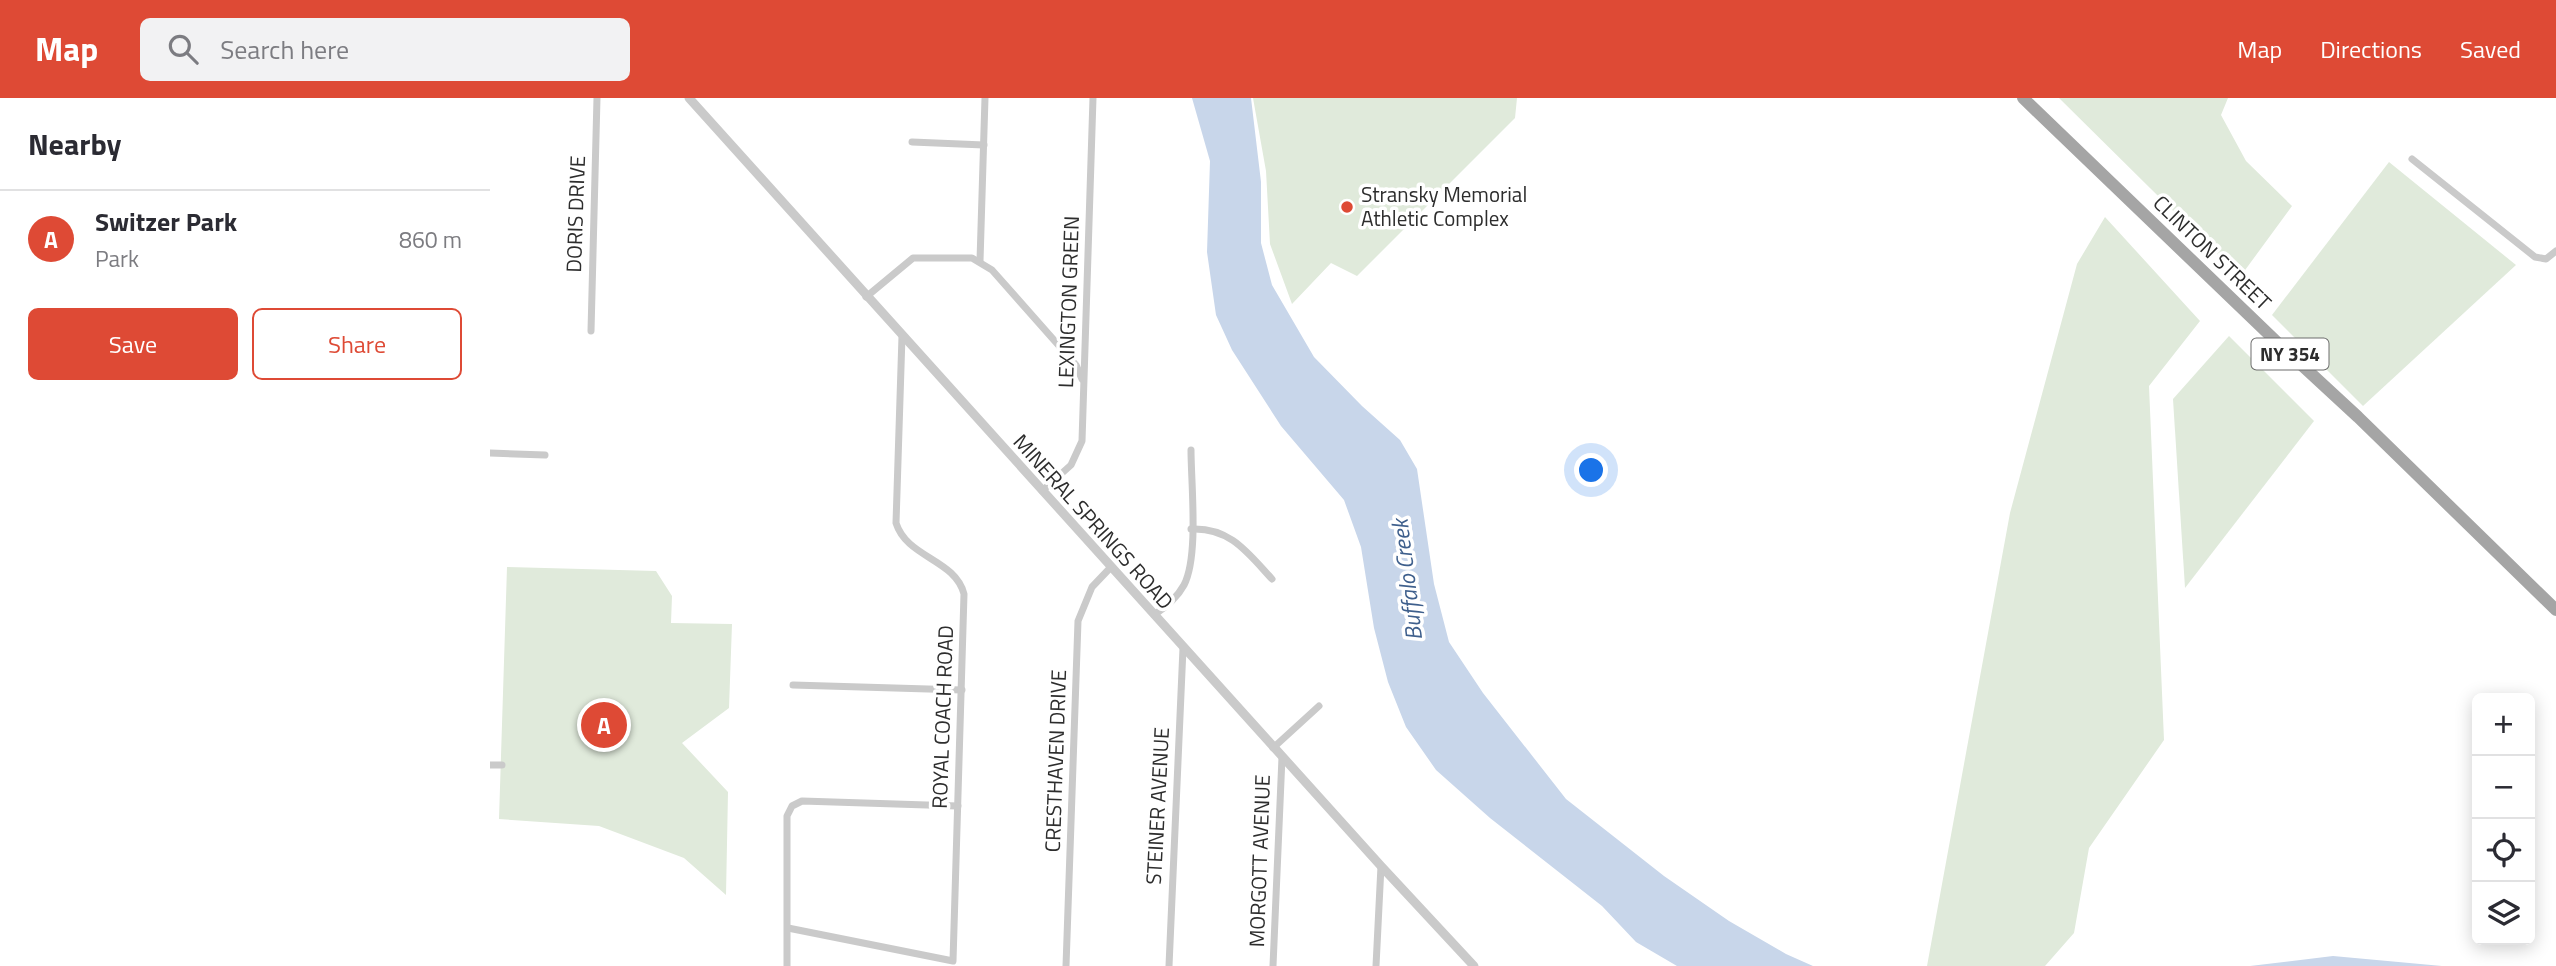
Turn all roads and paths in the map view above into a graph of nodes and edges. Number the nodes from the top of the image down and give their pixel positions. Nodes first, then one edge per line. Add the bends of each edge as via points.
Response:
1 (597, 98) edge
2 (689, 98) edge
3 (985, 98) edge
4 (1093, 98) edge
5 (2023, 98) edge
6 (912, 142) dead end
7 (984, 145) junction
8 (2412, 159) dead end
9 (2556, 251) edge
10 (980, 261) junction
11 (866, 297) junction
12 (591, 331) dead end
13 (902, 336) junction
14 (1084, 385) junction
15 (1191, 450) dead end
16 (490, 453) edge
17 (545, 455) dead end
18 (1042, 491) junction
19 (1191, 529) junction
20 (1111, 567) junction
21 (1272, 579) dead end
22 (2556, 610) edge
23 (1154, 615) junction
24 (1184, 648) junction
25 (793, 685) dead end
26 (962, 690) junction
27 (1319, 706) dead end
28 (1273, 748) junction
29 (1282, 757) junction
30 (490, 765) edge
31 (502, 765) dead end
32 (958, 806) junction
33 (1381, 866) junction
34 (788, 928) junction
35 (787, 966) edge
36 (1066, 966) edge
37 (1169, 966) edge
38 (1273, 966) edge
39 (1376, 966) edge
40 (1474, 966) edge

1 - 12 street, DORIS DRIVE
2 - 11 street, MINERAL SPRINGS ROAD
3 - 7 street
4 - 14 street, LEXINGTON GREEN
5 - 22 main road, CLINTON STREET / NY 354
6 - 7 street
7 - 10 street
8 - 9 street via 2535,257 2546,259
10 - 11 street via 963,256 913,258
10 - 14 street via 1076,365
11 - 13 street, MINERAL SPRINGS ROAD
13 - 18 street, MINERAL SPRINGS ROAD
13 - 26 street, ROYAL COACH ROAD via 896,523 905,540 962,586
14 - 18 street, LEXINGTON GREEN via 1080,450 1071,465
15 - 19 street
16 - 17 street
18 - 20 street, MINERAL SPRINGS ROAD
19 - 21 street via 1214,530 1233,538
19 - 23 street via 1191,562 1185,583 1170,604
20 - 23 street, MINERAL SPRINGS ROAD
20 - 36 street, CRESTHAVEN DRIVE via 1092,587 1078,621
23 - 24 street, MINERAL SPRINGS ROAD
24 - 28 street, MINERAL SPRINGS ROAD
24 - 37 street, STEINER AVENUE
25 - 26 street
26 - 32 street, ROYAL COACH ROAD
27 - 28 street
28 - 29 street, MINERAL SPRINGS ROAD
29 - 33 street, MINERAL SPRINGS ROAD
29 - 38 street, MORGOTT AVENUE
30 - 31 street
32 - 34 street via 802,801 792,806 787,816
32 - 34 street, ROYAL COACH ROAD via 953,961
33 - 39 street
33 - 40 street, MINERAL SPRINGS ROAD
34 - 35 street

